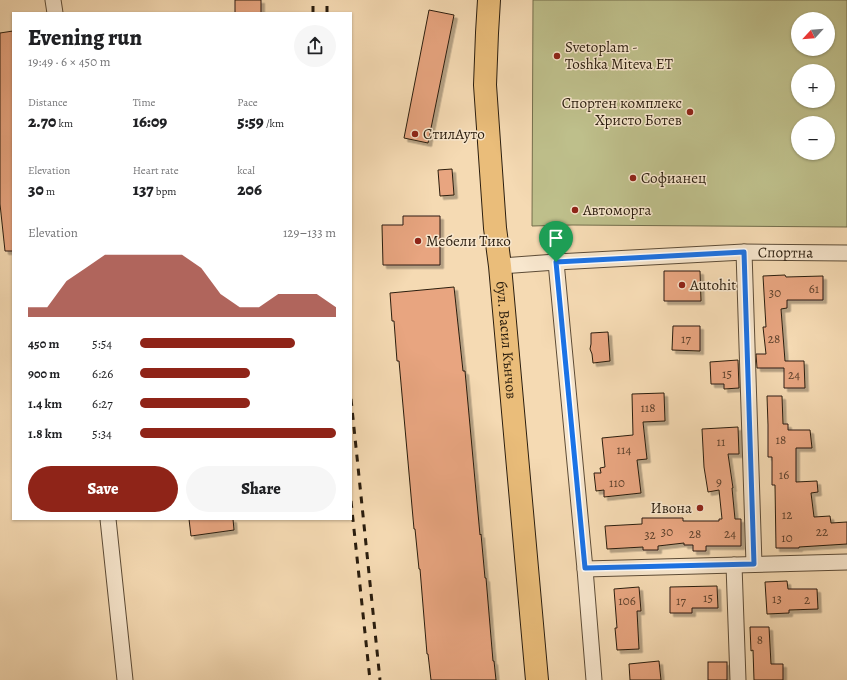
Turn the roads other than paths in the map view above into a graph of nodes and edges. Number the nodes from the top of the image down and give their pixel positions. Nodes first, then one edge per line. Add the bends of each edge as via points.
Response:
1 (53, 0) edge
2 (489, 0) edge
3 (55, 12) edge
4 (744, 252) junction
5 (847, 252) edge
6 (556, 262) junction
7 (500, 266) junction
8 (108, 520) edge
9 (847, 562) edge
10 (754, 564) junction
11 (734, 565) junction
12 (585, 568) junction
13 (125, 680) edge
14 (537, 680) edge
15 (594, 680) edge
16 (738, 680) edge

1 - 3 street
2 - 7 main road, бул. Васил Кънчов via 486,85 495,228
4 - 5 street, Спортна
4 - 6 street, Спортна
4 - 10 street
6 - 7 street, Спортна
6 - 12 street
7 - 14 main road, бул. Васил Кънчов
8 - 13 street
9 - 10 street
10 - 11 street
11 - 12 street
11 - 16 street
12 - 15 street

